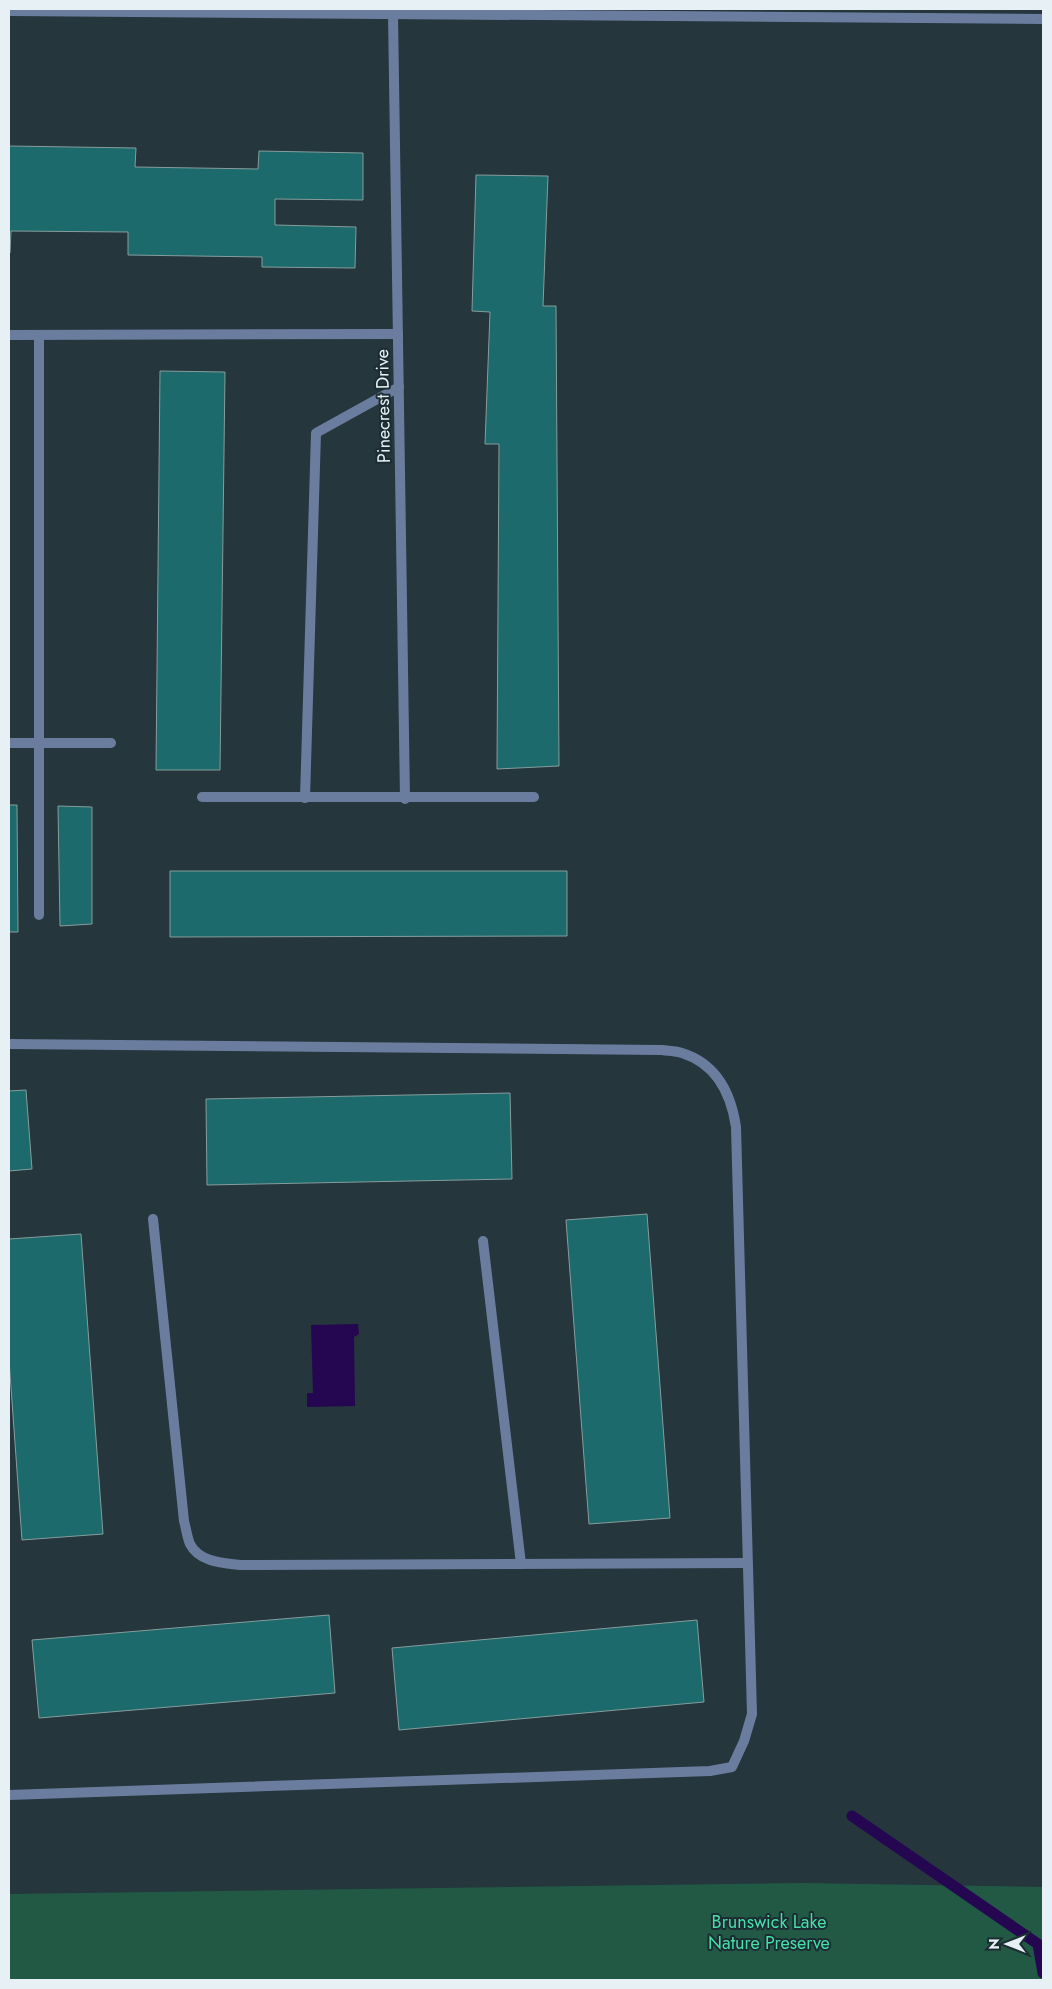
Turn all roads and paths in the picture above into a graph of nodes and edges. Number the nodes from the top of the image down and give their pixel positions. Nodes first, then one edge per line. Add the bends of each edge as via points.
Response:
1 (9, 11) edge
2 (394, 14) junction
3 (1043, 19) edge
4 (398, 334) junction
5 (9, 335) edge
6 (39, 335) junction
7 (399, 387) junction
8 (9, 744) edge
9 (39, 744) junction
10 (111, 744) dead end
11 (202, 797) dead end
12 (534, 797) dead end
13 (306, 798) junction
14 (405, 799) junction
15 (39, 916) dead end
16 (9, 1044) edge
17 (153, 1219) dead end
18 (483, 1241) dead end
19 (747, 1563) junction
20 (521, 1564) junction
21 (9, 1795) edge

1 - 2 street
2 - 3 street
2 - 4 street, Pinecrest Drive
4 - 6 street
4 - 7 street, Pinecrest Drive
5 - 6 street
6 - 9 street
7 - 13 street via 316,433
7 - 14 street, Pinecrest Drive
8 - 9 street
9 - 10 street
9 - 15 street
11 - 13 street
12 - 14 street
13 - 14 street
16 - 19 street via 662,1050 681,1052 699,1061 716,1075 727,1090 736,1127
17 - 20 street via 184,1521 191,1546 205,1558 240,1565
18 - 20 street
19 - 20 street
19 - 21 street via 752,1714 732,1767 710,1771

